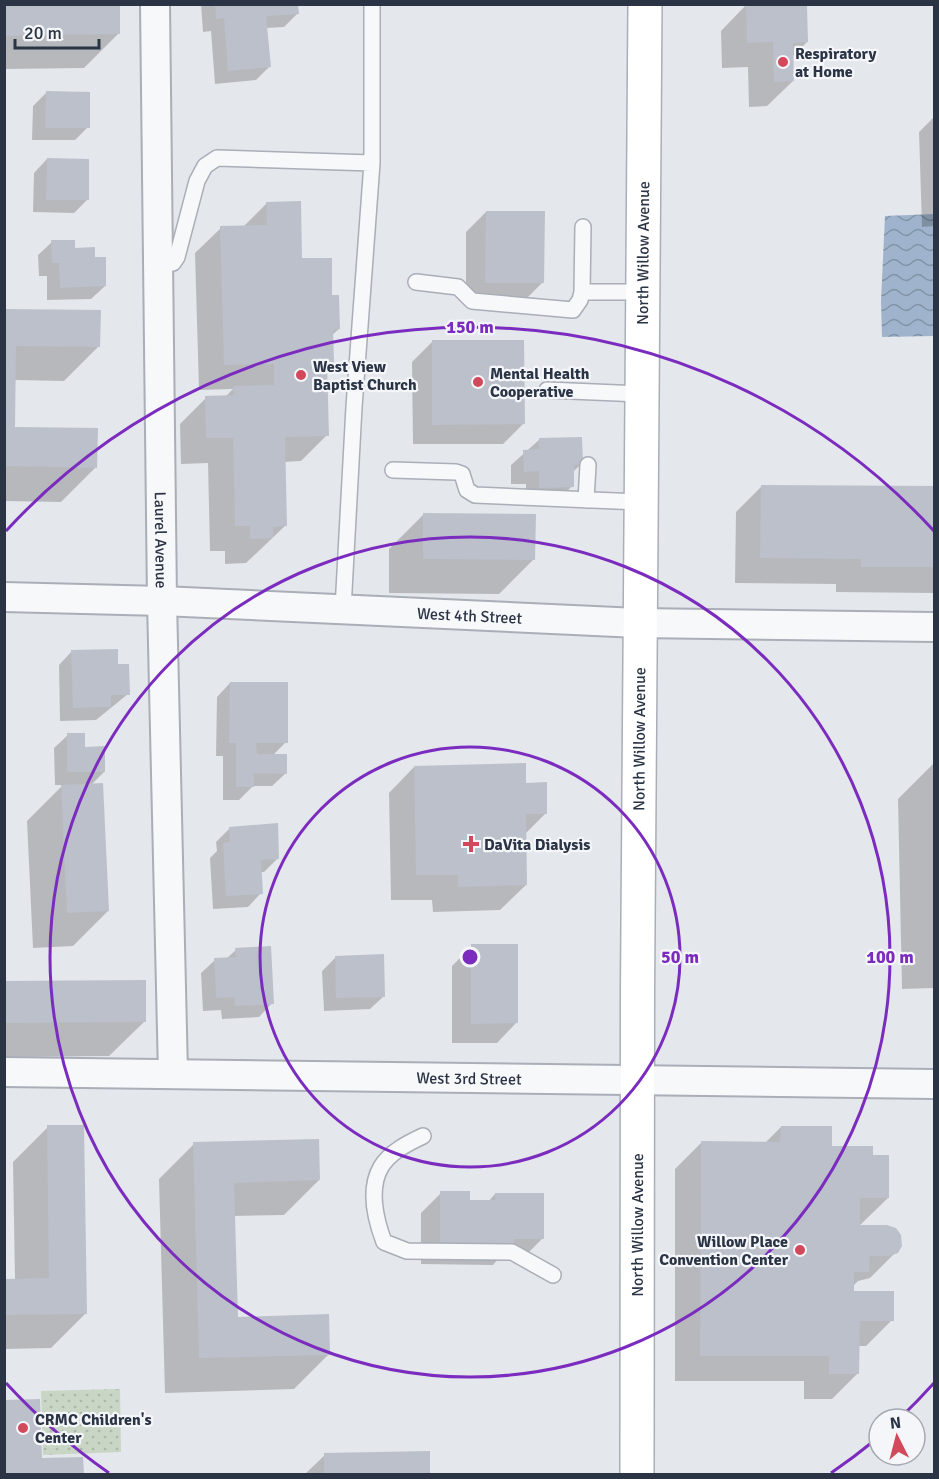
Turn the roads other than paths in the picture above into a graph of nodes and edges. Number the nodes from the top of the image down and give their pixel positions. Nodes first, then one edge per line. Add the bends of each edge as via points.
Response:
1 (155, 4) edge
2 (372, 4) edge
3 (645, 4) edge
4 (372, 163) junction
5 (583, 228) dead end
6 (158, 266) junction
7 (416, 282) dead end
8 (582, 292) junction
9 (642, 292) junction
10 (547, 390) dead end
11 (641, 394) junction
12 (588, 465) dead end
13 (393, 470) dead end
14 (586, 500) junction
15 (640, 502) junction
16 (4, 597) edge
17 (162, 601) junction
18 (343, 609) junction
19 (638, 623) junction
20 (934, 627) edge
21 (4, 1072) edge
22 (173, 1074) junction
23 (636, 1080) junction
24 (934, 1084) edge
25 (423, 1136) dead end
26 (553, 1275) dead end
27 (638, 1474) edge

1 - 6 street, Laurel Avenue
2 - 4 lane
3 - 9 main road, North Willow Avenue
4 - 6 lane via 217,158 205,166 197,182 177,257 173,263
4 - 18 lane
5 - 8 lane
6 - 17 street, Laurel Avenue
7 - 8 lane via 458,287 472,302 573,310
8 - 9 lane
9 - 11 main road, North Willow Avenue
10 - 11 lane
11 - 15 main road, North Willow Avenue
12 - 14 lane
13 - 14 lane via 456,472 462,474 467,490 475,495
14 - 15 lane
15 - 19 main road, North Willow Avenue
16 - 17 street, West 4th Street
17 - 18 street, West 4th Street
17 - 22 street, Laurel Avenue
18 - 19 street, West 4th Street
19 - 20 street, West 4th Street
19 - 23 main road, North Willow Avenue
21 - 22 street, West 3rd Street
22 - 23 street, West 3rd Street
23 - 24 street, West 3rd Street
23 - 27 main road, North Willow Avenue
25 - 26 lane via 401,1147 381,1168 375,1192 375,1220 384,1242 407,1251 512,1252

